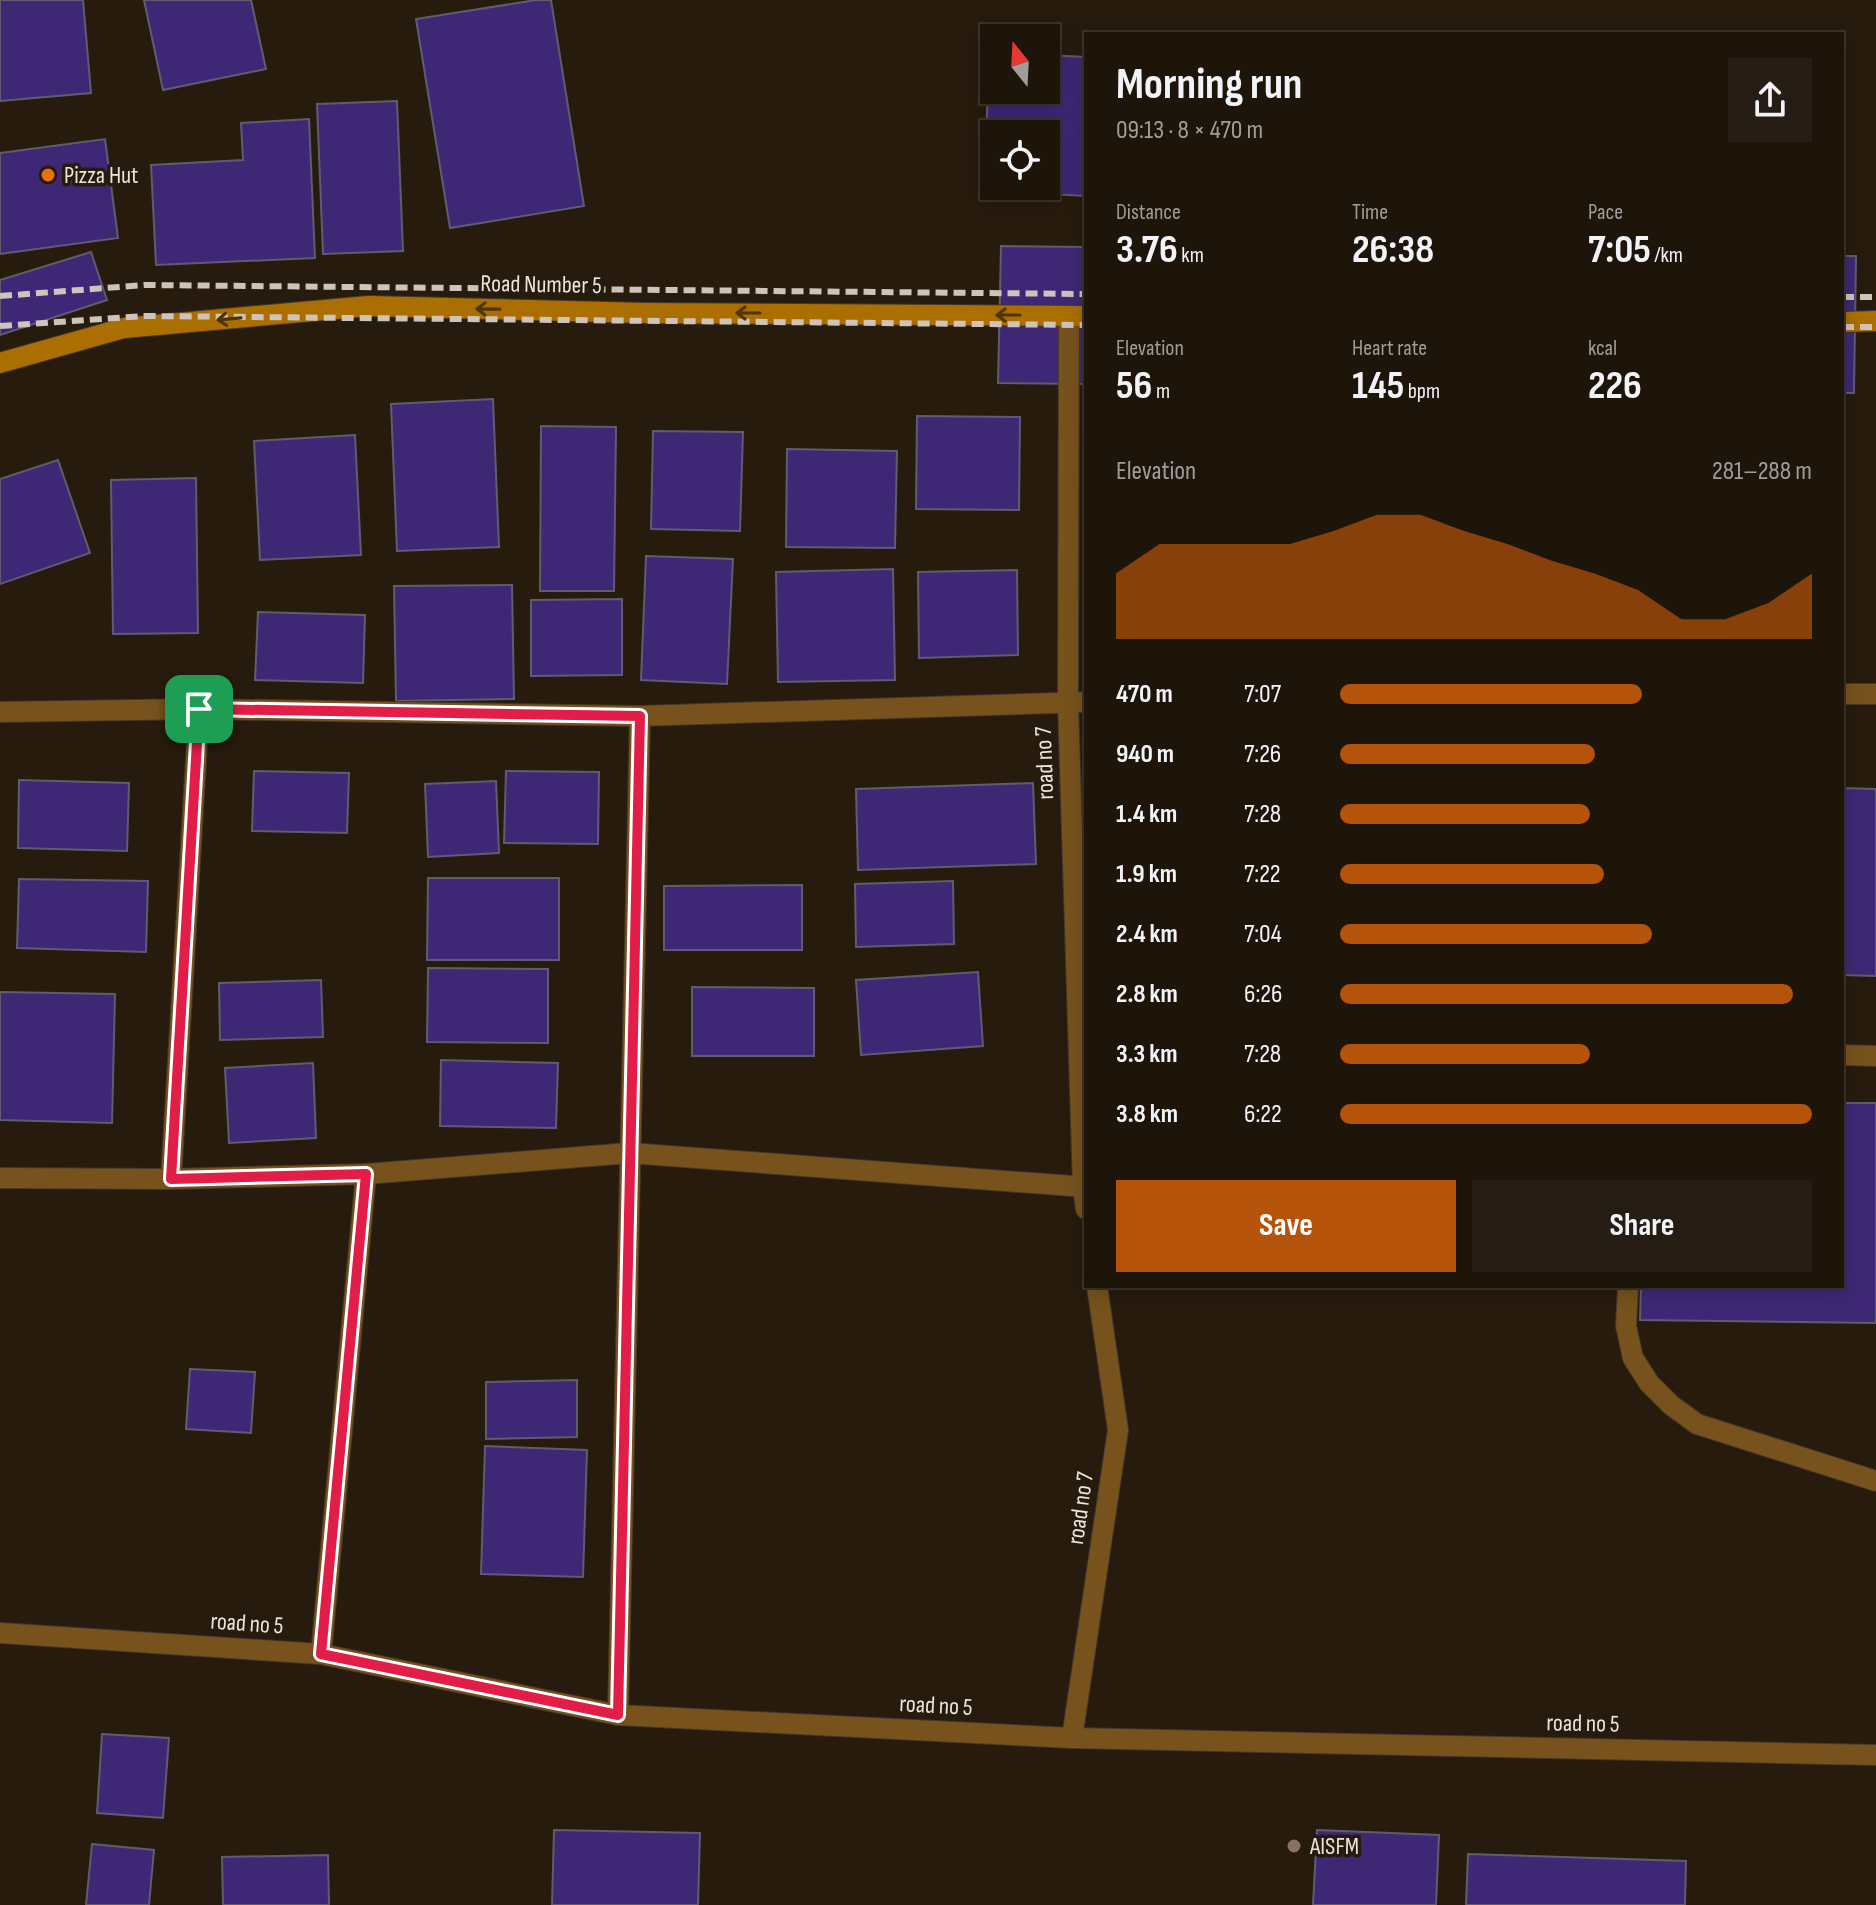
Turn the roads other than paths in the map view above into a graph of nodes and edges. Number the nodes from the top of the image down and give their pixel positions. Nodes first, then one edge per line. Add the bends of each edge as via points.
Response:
1 (1077, 316) edge
2 (1876, 321) edge
3 (1844, 322) edge
4 (0, 363) edge
5 (1844, 694) edge
6 (1876, 694) edge
7 (1077, 702) edge
8 (199, 709) junction
9 (0, 712) edge
10 (640, 716) junction
11 (1844, 1055) edge
12 (1876, 1056) edge
13 (629, 1153) junction
14 (366, 1174) junction
15 (0, 1178) edge
16 (171, 1179) junction
17 (1084, 1187) edge
18 (1097, 1288) edge
19 (1628, 1288) edge
20 (1876, 1481) edge
21 (0, 1633) edge
22 (321, 1654) junction
23 (618, 1715) junction
24 (1072, 1738) junction
25 (1876, 1755) edge

1 -> 4 main road, Road Number 5 via 369,306 124,328
1 - 7 street, road no 7
2 - 3 main road
5 - 6 street
7 - 10 street
7 - 17 street, road no 7
8 - 9 street
8 - 10 street
8 - 16 street
10 - 13 street
11 - 12 street
13 - 14 street
13 - 17 street
13 - 23 street
14 - 16 street
14 - 22 street
15 - 16 street
18 - 24 street, road no 7 via 1118,1430
19 - 20 street via 1626,1326 1633,1358 1671,1405 1697,1424
21 - 22 street, road no 5
22 - 23 street, road no 5
23 - 24 street, road no 5
24 - 25 street, road no 5

